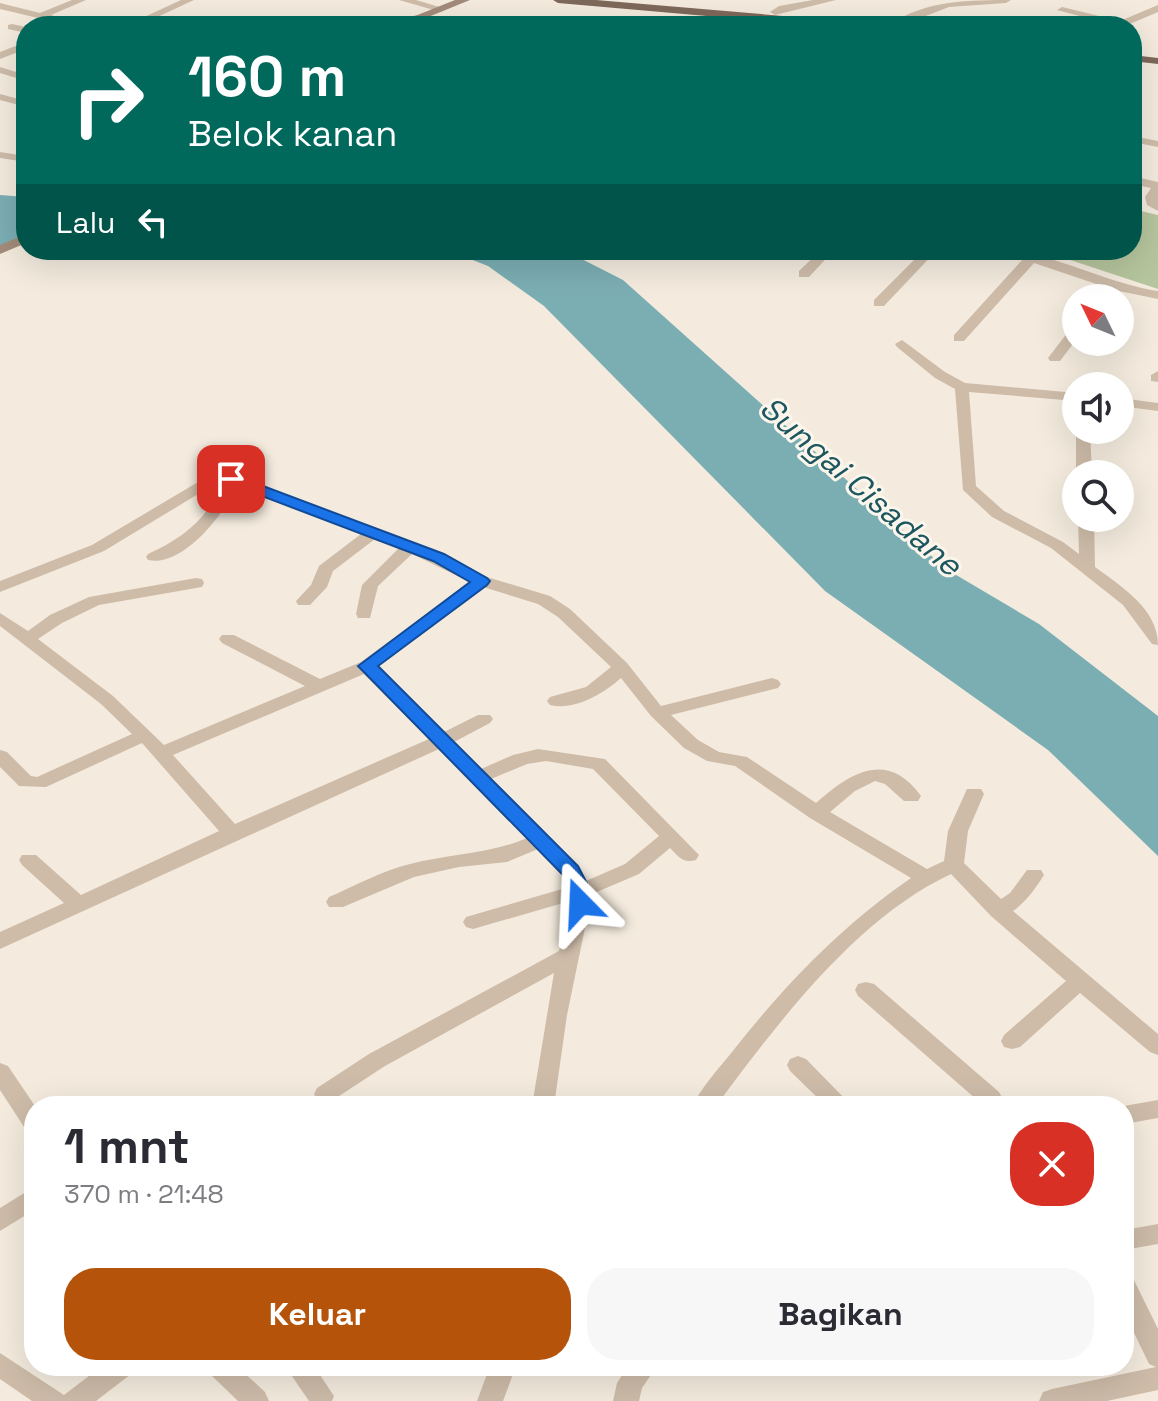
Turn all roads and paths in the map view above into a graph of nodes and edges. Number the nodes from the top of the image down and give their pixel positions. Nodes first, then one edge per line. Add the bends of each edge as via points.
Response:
1 (81, 0) edge
2 (185, 0) edge
3 (404, 0) edge
4 (465, 0) edge
5 (558, 0) edge
6 (831, 0) edge
7 (1006, 0) edge
8 (632, 2) edge
9 (1094, 5) dead end
10 (1157, 5) edge
11 (0, 6) edge
12 (441, 9) junction
13 (1062, 10) dead end
14 (775, 12) junction
15 (40, 16) joint
16 (151, 16) edge
17 (422, 16) edge
18 (746, 16) edge
19 (815, 16) edge
20 (909, 16) edge
21 (1087, 16) edge
22 (1121, 16) edge
23 (1138, 16) edge
24 (12, 27) dead end
25 (16, 28) edge
26 (1158, 186) edge
27 (1158, 207) edge
28 (818, 260) edge
29 (921, 260) edge
30 (1029, 260) edge
31 (1041, 260) edge
32 (804, 274) dead end
33 (1094, 284) edge
34 (1134, 294) edge
35 (1158, 295) edge
36 (879, 303) dead end
37 (959, 338) dead end
38 (902, 344) dead end
39 (1062, 349) edge
40 (1055, 358) dead end
41 (962, 387) junction
42 (1062, 396) edge
43 (1134, 404) edge
44 (1158, 407) edge
45 (231, 479) junction
46 (1086, 532) edge
47 (372, 533) junction
48 (410, 547) junction
49 (154, 557) dead end
50 (1087, 569) junction
51 (481, 581) junction
52 (196, 583) dead end
53 (0, 587) edge
54 (304, 601) dead end
55 (364, 614) dead end
56 (0, 618) edge
57 (27, 639) junction
58 (228, 639) dead end
59 (1158, 640) edge
60 (367, 666) junction
61 (621, 667) junction
62 (772, 684) dead end
63 (320, 686) junction
64 (556, 701) dead end
65 (657, 712) junction
66 (484, 719) dead end
67 (145, 735) junction
68 (442, 741) junction
69 (161, 753) junction
70 (0, 756) edge
71 (478, 778) junction
72 (974, 794) dead end
73 (911, 796) dead end
74 (817, 813) junction
75 (232, 833) junction
76 (670, 837) junction
77 (538, 841) junction
78 (689, 855) dead end
79 (29, 860) dead end
80 (954, 865) junction
81 (1034, 875) dead end
82 (926, 878) junction
83 (582, 893) junction
84 (336, 902) dead end
85 (78, 904) junction
86 (998, 911) junction
87 (473, 922) dead end
88 (0, 941) edge
89 (570, 955) junction
90 (1079, 982) junction
91 (866, 990) dead end
92 (1012, 1041) dead end
93 (1158, 1046) edge
94 (798, 1065) dead end
95 (0, 1072) edge
96 (325, 1094) dead end
97 (544, 1096) edge
98 (711, 1096) edge
99 (831, 1096) edge
100 (989, 1096) edge
101 (24, 1108) edge
102 (1158, 1109) edge
103 (1134, 1113) edge
104 (24, 1204) edge
105 (0, 1221) edge
106 (1158, 1234) edge
107 (1134, 1238) edge
108 (1134, 1307) edge
109 (1158, 1356) edge
110 (0, 1365) edge
111 (109, 1376) edge
112 (230, 1376) edge
113 (306, 1376) edge
114 (499, 1376) edge
115 (636, 1376) edge
116 (1158, 1378) edge
117 (321, 1396) dead end
118 (54, 1401) edge
119 (75, 1401) edge
120 (256, 1401) edge
121 (490, 1401) edge
122 (626, 1401) edge
123 (1052, 1401) edge

1 - 15 street
2 - 16 street
3 - 12 street
4 - 12 main road
5 - 8 main road
6 - 14 street
7 - 20 street via 942,1
8 - 14 main road
8 - 18 main road
9 - 22 street
10 - 23 street
11 - 15 street
12 - 17 main road
13 - 21 street
14 - 19 main road
24 - 25 street
26 - 27 street via 1151,197
28 - 32 street
29 - 36 street
30 - 37 street
31 - 33 street via 1078,272
34 - 35 street
38 - 41 street
39 - 40 street
41 - 42 street
41 - 50 street via 968,487 998,514 1057,545
43 - 44 street
45 - 47 street
45 - 49 street via 223,502 202,531
45 - 53 street via 225,471 98,548
46 - 50 street
47 - 48 street
47 - 54 street via 325,569 320,585
48 - 51 street
48 - 55 street via 370,585
50 - 59 street via 1129,601
51 - 60 street
51 - 61 street via 544,600
52 - 57 street via 95,601
56 - 57 street
57 - 67 street
58 - 63 street
60 - 63 street
60 - 68 street
61 - 64 street via 592,692
61 - 65 street
62 - 65 street
63 - 69 street
65 - 74 street via 691,744 714,757 740,761
66 - 68 street
67 - 69 street
67 - 70 street via 39,783 26,782
68 - 71 street
68 - 75 street
69 - 75 street
71 - 76 street via 546,755 598,763
71 - 77 street
72 - 80 street via 958,831
73 - 74 street via 888,777 871,776 856,781
74 - 82 street
75 - 85 street
76 - 78 street
76 - 83 street via 630,871
77 - 83 street via 571,871
77 - 84 street via 507,855 409,871
79 - 85 street
80 - 82 street
80 - 86 street
81 - 86 street via 1017,898
82 - 98 street via 860,925 758,1033
83 - 87 street via 511,907
83 - 89 street
85 - 88 street
86 - 90 street
89 - 96 street
89 - 97 street
90 - 92 street
90 - 93 street
91 - 100 street
94 - 99 street
95 - 101 street
102 - 103 street
104 - 105 street
106 - 107 street
108 - 109 street
110 - 118 street
111 - 119 street
112 - 120 street
113 - 117 street
114 - 121 street
115 - 122 street
116 - 123 street

